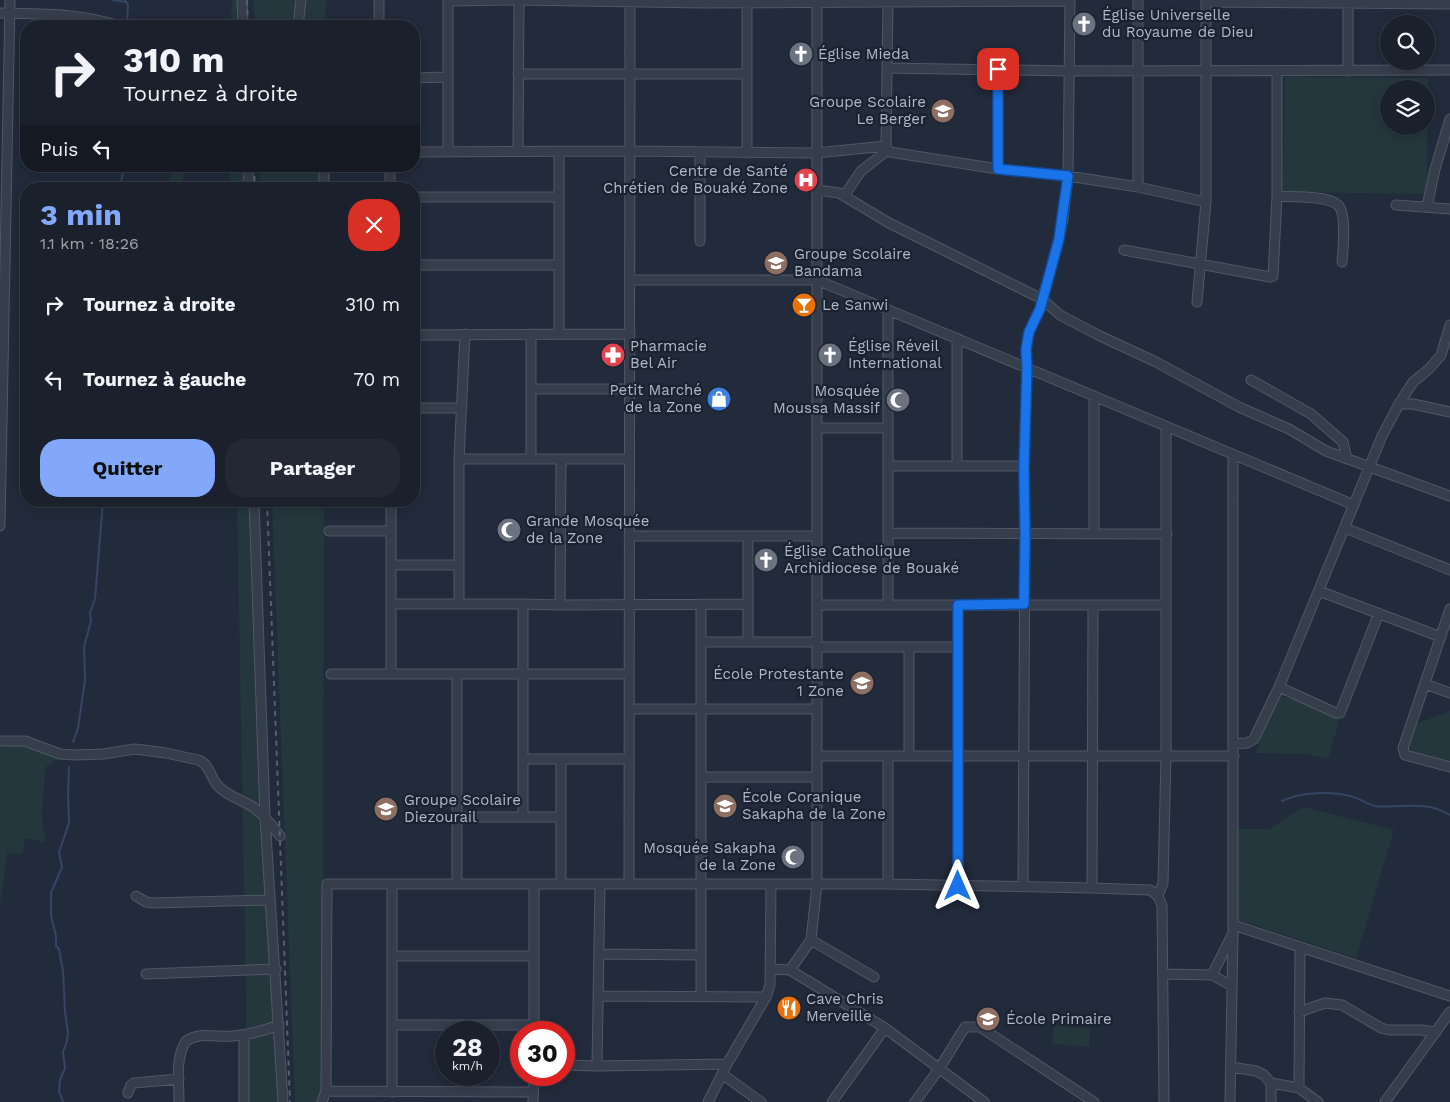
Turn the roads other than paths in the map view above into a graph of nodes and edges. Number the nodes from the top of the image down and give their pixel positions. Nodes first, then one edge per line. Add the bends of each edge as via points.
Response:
1 (10, 0) edge
2 (242, 0) edge
3 (301, 0) edge
4 (379, 0) edge
5 (519, 0) edge
6 (1070, 0) edge
7 (1138, 0) edge
8 (448, 1) edge
9 (817, 1) edge
10 (888, 1) edge
11 (998, 1) edge
12 (1206, 1) edge
13 (1348, 1) edge
14 (630, 2) junction
15 (703, 2) edge
16 (747, 3) junction
17 (1450, 4) edge
18 (0, 13) edge
19 (10, 13) junction
20 (101, 20) edge
21 (243, 20) edge
22 (299, 20) edge
23 (379, 20) edge
24 (888, 68) junction
25 (998, 69) junction
26 (1450, 70) edge
27 (1070, 71) junction
28 (1138, 71) junction
29 (1206, 71) junction
30 (1277, 71) junction
31 (1348, 71) junction
32 (518, 74) junction
33 (630, 74) junction
34 (747, 74) junction
35 (448, 77) junction
36 (420, 78) edge
37 (1450, 119) edge
38 (887, 148) junction
39 (518, 151) junction
40 (630, 151) junction
41 (420, 152) edge
42 (448, 152) junction
43 (559, 152) junction
44 (700, 152) junction
45 (747, 153) junction
46 (816, 154) junction
47 (998, 169) junction
48 (1068, 176) junction
49 (1138, 187) junction
50 (817, 190) junction
51 (844, 196) junction
52 (1277, 196) junction
53 (420, 197) edge
54 (559, 197) junction
55 (1206, 202) junction
56 (1396, 205) dead end
57 (1427, 207) junction
58 (1450, 209) edge
59 (700, 241) dead end
60 (1124, 250) dead end
61 (1342, 262) dead end
62 (420, 265) edge
63 (559, 265) junction
64 (1202, 265) junction
65 (630, 280) junction
66 (817, 280) junction
67 (1042, 299) junction
68 (1197, 302) dead end
69 (888, 310) junction
70 (1450, 325) edge
71 (465, 334) junction
72 (531, 334) junction
73 (559, 334) junction
74 (630, 334) junction
75 (420, 335) edge
76 (957, 338) junction
77 (1450, 351) edge
78 (1440, 355) junction
79 (1027, 368) junction
80 (1251, 380) dead end
81 (531, 389) junction
82 (630, 389) junction
83 (1094, 396) junction
84 (1399, 404) junction
85 (420, 408) edge
86 (462, 408) junction
87 (1450, 412) edge
88 (1166, 426) junction
89 (817, 428) junction
90 (888, 428) junction
91 (1, 432) edge
92 (1234, 455) junction
93 (460, 459) junction
94 (531, 459) junction
95 (561, 459) junction
96 (629, 459) junction
97 (1347, 459) junction
98 (888, 466) junction
99 (956, 466) junction
100 (1024, 466) junction
101 (1369, 468) junction
102 (1450, 496) edge
103 (1354, 505) junction
104 (254, 507) edge
105 (391, 507) edge
106 (0, 526) edge
107 (1345, 528) junction
108 (329, 531) dead end
109 (391, 531) junction
110 (888, 534) junction
111 (1025, 534) junction
112 (1094, 534) junction
113 (1167, 534) junction
114 (630, 536) junction
115 (748, 536) junction
116 (817, 536) junction
117 (391, 565) junction
118 (459, 565) junction
119 (1450, 570) edge
120 (1319, 591) junction
121 (391, 604) junction
122 (459, 604) junction
123 (523, 604) junction
124 (702, 604) junction
125 (748, 604) junction
126 (1024, 604) junction
127 (560, 605) junction
128 (630, 605) junction
129 (817, 605) junction
130 (888, 605) junction
131 (958, 605) junction
132 (1093, 605) junction
133 (1166, 605) junction
134 (1450, 609) edge
135 (1379, 613) junction
136 (1441, 637) junction
137 (702, 642) junction
138 (748, 642) junction
139 (817, 645) junction
140 (909, 647) junction
141 (958, 648) junction
142 (331, 674) dead end
143 (390, 674) junction
144 (457, 674) junction
145 (523, 674) junction
146 (630, 674) junction
147 (1425, 684) junction
148 (1279, 687) junction
149 (1450, 693) edge
150 (629, 708) junction
151 (702, 709) junction
152 (817, 709) junction
153 (0, 741) edge
154 (1234, 744) junction
155 (817, 756) junction
156 (888, 756) junction
157 (909, 756) junction
158 (958, 756) junction
159 (1023, 756) junction
160 (1093, 756) junction
161 (1166, 756) junction
162 (1234, 756) junction
163 (523, 759) junction
164 (561, 759) junction
165 (629, 759) junction
166 (1450, 767) edge
167 (817, 777) junction
168 (702, 778) junction
169 (265, 817) junction
170 (457, 817) junction
171 (523, 817) junction
172 (561, 817) junction
173 (280, 836) dead end
174 (392, 884) junction
175 (457, 884) junction
176 (534, 884) junction
177 (561, 884) junction
178 (600, 884) junction
179 (629, 884) junction
180 (701, 884) junction
181 (771, 884) junction
182 (817, 884) junction
183 (888, 884) junction
184 (958, 886) junction
185 (1022, 887) junction
186 (1092, 888) junction
187 (136, 896) dead end
188 (1158, 896) junction
189 (270, 900) junction
190 (1233, 929) junction
191 (811, 940) junction
192 (1300, 947) junction
193 (599, 954) junction
194 (701, 955) junction
195 (392, 956) junction
196 (534, 956) junction
197 (771, 968) junction
198 (276, 969) junction
199 (790, 970) junction
200 (146, 974) dead end
201 (1164, 974) junction
202 (1212, 975) junction
203 (874, 977) dead end
204 (1232, 986) junction
205 (598, 996) junction
206 (1450, 996) edge
207 (701, 997) junction
208 (766, 997) junction
209 (1299, 1012) junction
210 (1450, 1012) edge
211 (534, 1021) edge
212 (279, 1025) junction
213 (392, 1025) junction
214 (510, 1028) edge
215 (885, 1028) junction
216 (1436, 1032) junction
217 (244, 1035) junction
218 (727, 1064) junction
219 (575, 1065) edge
220 (597, 1066) junction
221 (1231, 1067) junction
222 (939, 1069) junction
223 (722, 1074) junction
224 (179, 1079) junction
225 (1271, 1083) junction
226 (534, 1086) edge
227 (1298, 1088) junction
228 (326, 1091) junction
229 (392, 1092) junction
230 (534, 1092) junction
231 (128, 1093) dead end
232 (1092, 1101) edge
233 (179, 1102) edge
234 (244, 1102) edge
235 (283, 1102) edge
236 (322, 1102) edge
237 (534, 1102) edge
238 (708, 1102) edge
239 (760, 1102) edge
240 (832, 1102) edge
241 (915, 1102) edge
242 (984, 1102) edge
243 (1164, 1102) edge
244 (1230, 1102) edge
245 (1271, 1102) edge
246 (1318, 1102) edge
247 (1385, 1102) edge

1 - 19 street
2 - 21 street
3 - 22 street
4 - 23 street
5 - 8 street
5 - 14 street
5 - 32 street
6 - 11 street
6 - 27 street
7 - 28 street
8 - 35 street
9 - 10 street
9 - 16 street
9 - 46 street
10 - 11 street
10 - 24 street
12 - 13 street
12 - 29 street
13 - 17 street
13 - 31 street
14 - 15 street
14 - 33 street
15 - 16 street
16 - 34 street
18 - 19 street
19 - 20 street
19 - 91 street
24 - 25 street
24 - 38 street
25 - 27 street
25 - 47 street
26 - 31 street
27 - 28 street
27 - 48 street
28 - 29 street
28 - 49 street
29 - 30 street
29 - 55 street
30 - 31 street
30 - 52 street
32 - 33 street
32 - 39 street
33 - 34 street
33 - 40 street
34 - 45 street
35 - 36 street
35 - 42 street
37 - 57 street
38 - 46 street
38 - 47 street via 894,154
38 - 51 street via 861,171
39 - 42 street
39 - 43 street
40 - 43 street
40 - 44 street
40 - 65 street
41 - 42 street
43 - 54 street
44 - 45 street
44 - 59 street
45 - 46 street
46 - 50 street
47 - 48 street
48 - 49 street
48 - 67 street via 1059,239
49 - 55 street
50 - 51 street
50 - 66 street
51 - 67 street via 889,223
52 - 61 street via 1329,199 1338,205 1342,211
52 - 64 street via 1273,276
53 - 54 street
54 - 63 street
55 - 64 street
56 - 57 street
57 - 58 street
60 - 64 street
62 - 63 street
63 - 73 street
64 - 68 street
65 - 66 street
65 - 74 street
66 - 69 street
66 - 89 street
67 - 79 street via 1027,340
67 - 97 street via 1060,315 1098,335
69 - 76 street
69 - 90 street
70 - 78 street
71 - 72 street
71 - 75 street
71 - 86 street
72 - 73 street
72 - 81 street
73 - 74 street
74 - 82 street
76 - 79 street
76 - 99 street
77 - 78 street
78 - 84 street via 1414,382
79 - 83 street
79 - 100 street
80 - 97 street via 1311,414 1343,442
81 - 82 street
81 - 94 street
82 - 96 street
83 - 88 street
83 - 112 street
84 - 87 street
84 - 101 street
85 - 86 street
86 - 93 street
88 - 92 street
88 - 113 street
89 - 90 street
89 - 116 street
90 - 98 street
91 - 106 street
92 - 103 street
92 - 154 street
93 - 94 street
93 - 118 street
94 - 95 street
95 - 96 street
95 - 127 street
96 - 114 street
97 - 101 street
98 - 99 street
98 - 110 street
99 - 100 street
100 - 111 street
101 - 102 street
101 - 103 street
103 - 107 street
104 - 169 street
105 - 109 street
107 - 119 street
107 - 120 street
108 - 109 street
109 - 117 street
110 - 111 street
110 - 130 street
111 - 112 street
111 - 126 street
112 - 113 street
113 - 133 street
114 - 115 street
114 - 128 street
115 - 116 street
115 - 125 street
116 - 129 street
117 - 118 street
117 - 121 street
118 - 122 street
120 - 135 street
120 - 148 street
121 - 122 street
121 - 143 street
122 - 123 street
123 - 127 street
123 - 145 street
124 - 125 street
124 - 128 street
124 - 137 street
125 - 138 street
126 - 131 street
126 - 132 street
126 - 159 street
127 - 128 street
128 - 146 street
129 - 130 street
129 - 139 street
130 - 131 street
131 - 141 street
132 - 133 street
132 - 160 street
133 - 161 street
134 - 136 street
135 - 136 street
135 - 148 street via 1340,713
136 - 147 street
137 - 138 street
137 - 151 street
138 - 139 street
139 - 140 street
139 - 152 street
140 - 141 street
140 - 157 street
141 - 158 street
142 - 143 street
143 - 144 street
144 - 145 street
144 - 170 street
145 - 146 street
145 - 163 street
146 - 150 street
147 - 149 street
147 - 166 street via 1403,748 1405,755
148 - 154 street via 1254,739
150 - 151 street
150 - 165 street
151 - 152 street
151 - 168 street
152 - 155 street
153 - 169 street via 25,741 60,754 103,754 135,748 188,757 203,762 216,784
154 - 162 street
155 - 156 street
155 - 167 street
156 - 157 street
156 - 183 street
157 - 158 street
158 - 159 street
158 - 184 street
159 - 160 street
159 - 185 street
160 - 161 street
160 - 186 street
161 - 162 street
161 - 188 street via 1163,883
162 - 190 street
163 - 164 street
163 - 171 street
164 - 165 street
164 - 172 street
165 - 179 street
167 - 168 street
167 - 182 street
168 - 180 street
169 - 173 street
169 - 189 street
170 - 171 street
170 - 175 street
171 - 172 street
172 - 177 street
174 - 175 street
174 - 195 street
174 - 228 street via 327,884
175 - 176 street
176 - 177 street
176 - 196 street
177 - 178 street
178 - 179 street
178 - 193 street
179 - 180 street
180 - 181 street
180 - 194 street
181 - 182 street
181 - 197 street
182 - 183 street
182 - 191 street
183 - 184 street
184 - 185 street
185 - 186 street
186 - 188 street via 1150,890
187 - 189 street via 153,903
188 - 201 street via 1162,906
189 - 198 street
190 - 192 street
190 - 202 street
190 - 204 street
191 - 199 street
191 - 203 street
192 - 206 street
192 - 209 street
193 - 194 street
193 - 205 street
194 - 207 street
195 - 196 street
195 - 213 street
196 - 211 street
197 - 199 street
197 - 208 street
198 - 200 street
198 - 212 street
199 - 215 street
201 - 202 street
201 - 243 street
202 - 204 street
204 - 221 street
205 - 207 street
205 - 220 street
207 - 208 street
208 - 218 street
209 - 216 street via 1325,1003 1342,1005 1381,1028
209 - 227 street
210 - 216 street
212 - 217 street
212 - 235 street
213 - 214 street
213 - 229 street
215 - 222 street
215 - 240 street
216 - 247 street
217 - 224 street via 199,1036 186,1041 180,1052
217 - 234 street
218 - 220 street
218 - 223 street
219 - 220 street
221 - 225 street via 1256,1071
221 - 244 street
222 - 232 street via 965,1027 980,1027
222 - 241 street
222 - 242 street
223 - 238 street
223 - 239 street
224 - 231 street via 134,1083
224 - 233 street
225 - 227 street
225 - 245 street
226 - 230 street
227 - 246 street
228 - 229 street
228 - 236 street
229 - 230 street
230 - 237 street

